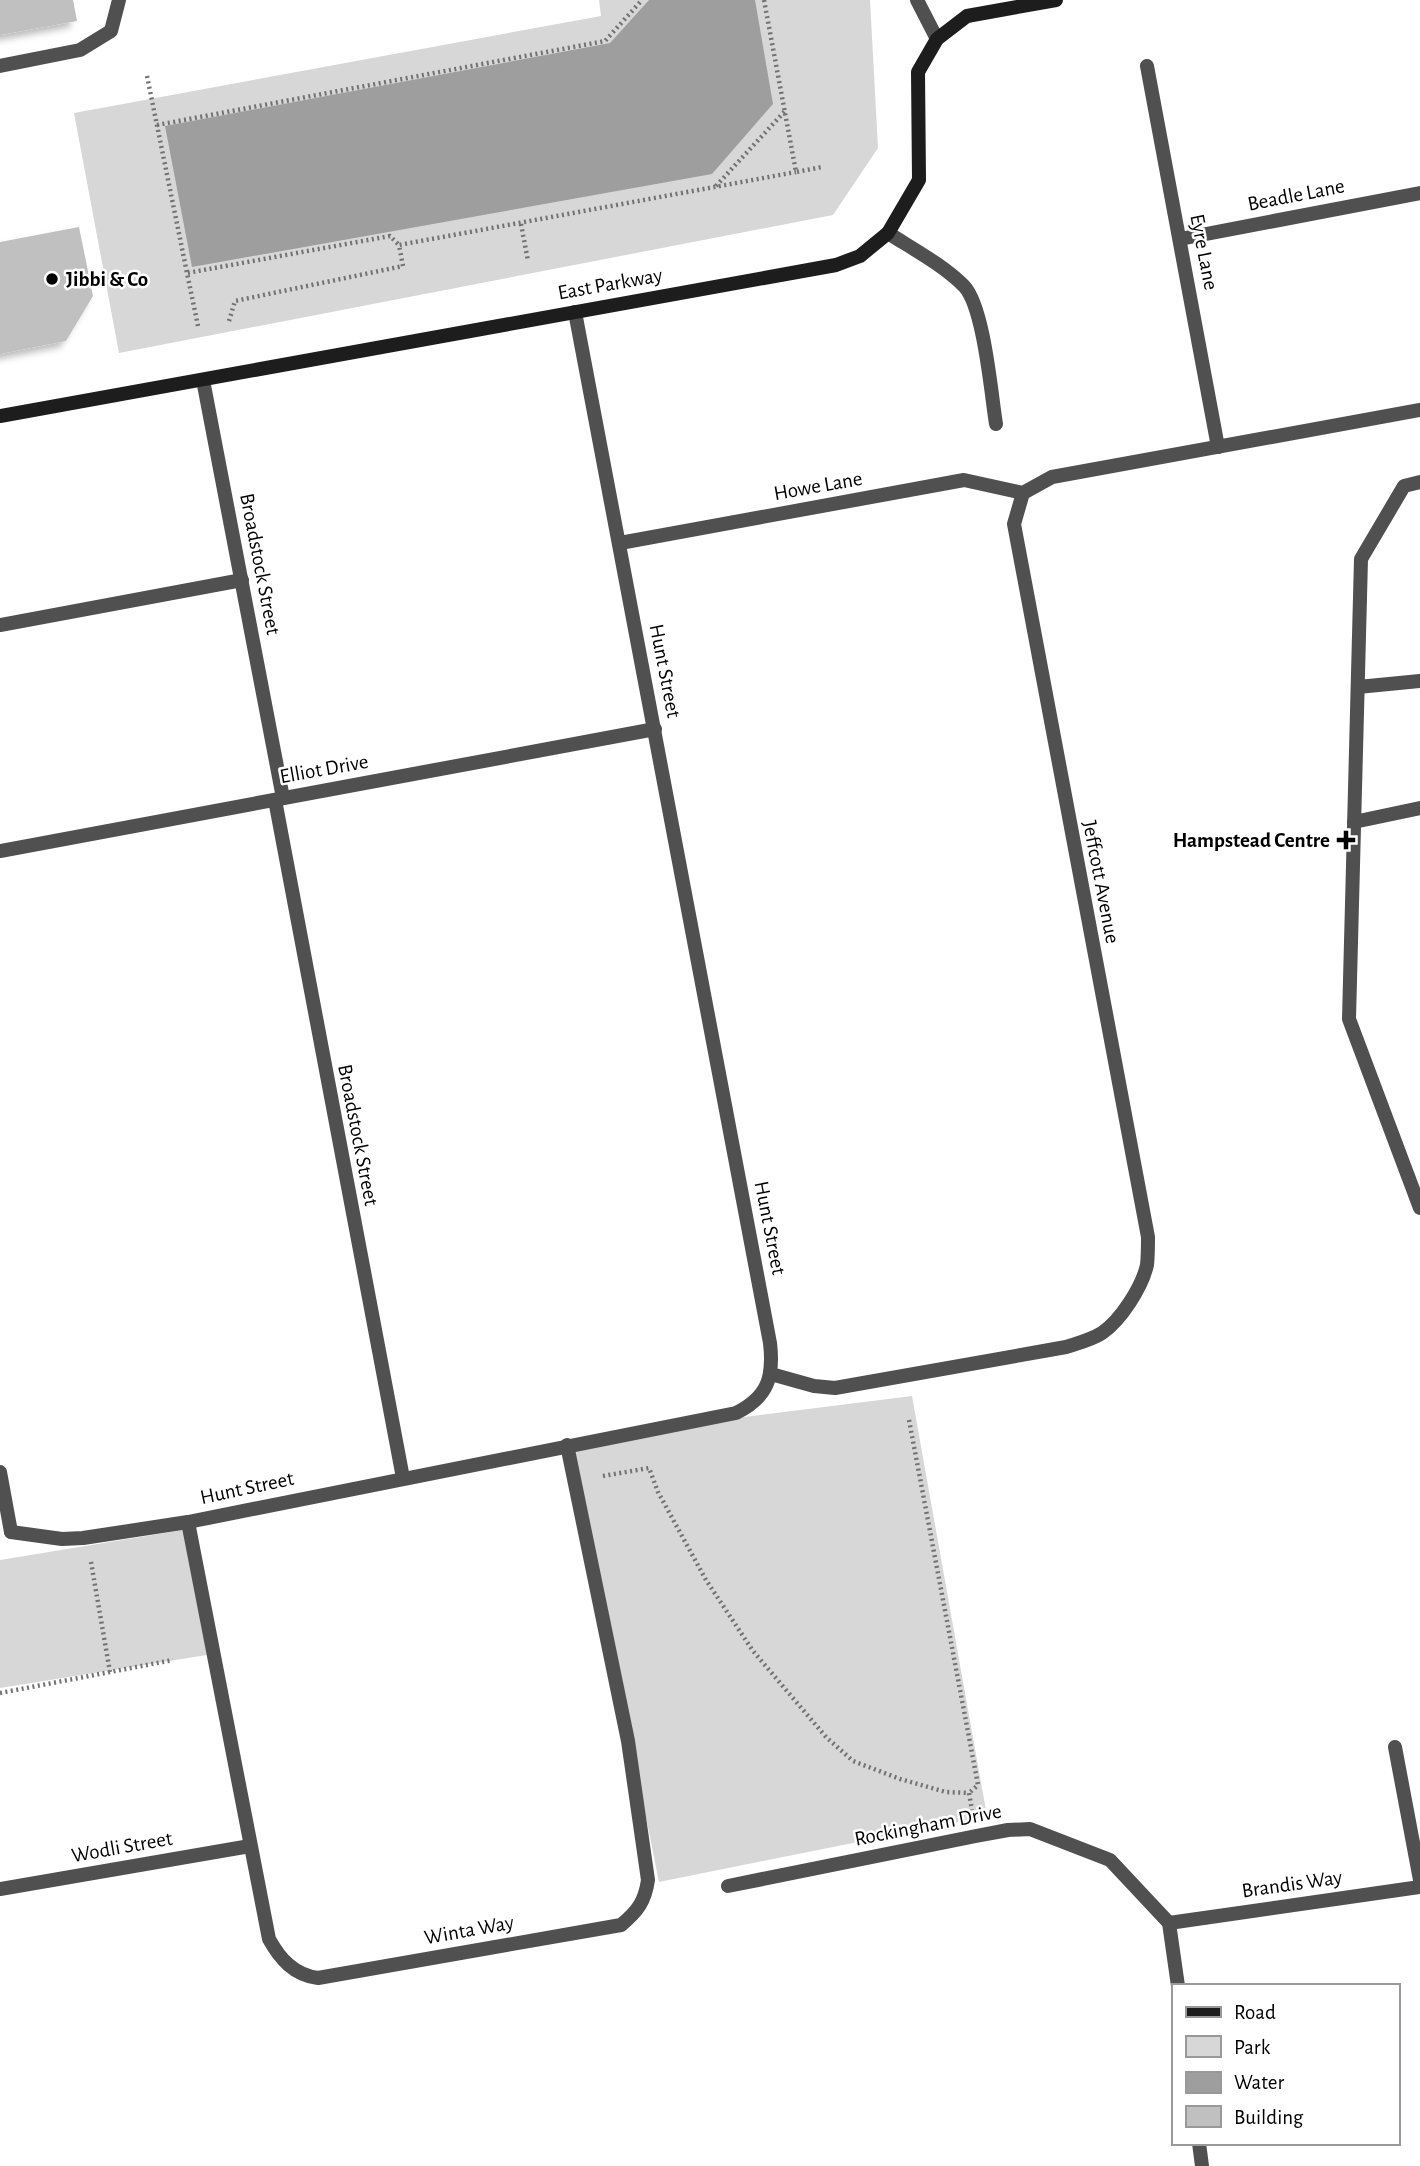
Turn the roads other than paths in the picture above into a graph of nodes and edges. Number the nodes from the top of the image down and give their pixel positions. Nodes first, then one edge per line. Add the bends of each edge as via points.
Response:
1 (119, 0) edge
2 (916, 0) edge
3 (1056, 0) edge
4 (937, 40) junction
5 (0, 66) edge
6 (1147, 66) dead end
7 (1420, 193) edge
8 (888, 233) junction
9 (1180, 239) junction
10 (575, 312) junction
11 (203, 380) junction
12 (1420, 410) edge
13 (0, 416) edge
14 (996, 424) dead end
15 (1218, 447) junction
16 (1420, 482) edge
17 (1023, 493) junction
18 (620, 543) junction
19 (242, 580) junction
20 (0, 625) edge
21 (1420, 681) edge
22 (1357, 687) junction
23 (655, 729) junction
24 (279, 799) junction
25 (1420, 808) edge
26 (1354, 822) junction
27 (0, 851) edge
28 (1420, 1208) edge
29 (771, 1374) junction
30 (567, 1445) junction
31 (0, 1472) edge
32 (402, 1478) junction
33 (188, 1522) junction
34 (6, 1535) edge
35 (1395, 1747) dead end
36 (250, 1846) junction
37 (1420, 1880) edge
38 (727, 1886) dead end
39 (1420, 1887) edge
40 (0, 1889) edge
41 (1169, 1923) junction
42 (1178, 1984) edge
43 (1199, 2145) edge
44 (1202, 2166) edge

1 - 5 street via 111,31 80,50
2 - 4 street
3 - 4 street, East Parkway via 967,16
4 - 8 street, East Parkway via 918,72 919,180
6 - 9 street, Eyre Lane
7 - 9 street, Beadle Lane
8 - 10 street, East Parkway via 860,256 836,265
8 - 14 street via 966,288 978,313
9 - 15 street, Eyre Lane
10 - 11 street, East Parkway
10 - 18 street, Hunt Street
11 - 13 street, East Parkway
11 - 19 street, Broadstock Street
12 - 15 street
15 - 17 street via 1052,477
16 - 22 street via 1404,486 1361,559
17 - 18 street, Howe Lane via 964,480
17 - 29 street, Jeffcott Avenue via 1014,524 1148,1237 1147,1265 1138,1291 1104,1332 1066,1347 835,1388
18 - 23 street, Hunt Street
19 - 20 street
19 - 24 street, Broadstock Street
21 - 22 street
22 - 26 street
23 - 24 street, Elliot Drive
23 - 29 street, Hunt Street via 770,1343
24 - 27 street, Elliot Drive
24 - 32 street, Broadstock Street
25 - 26 street
26 - 28 street via 1349,1019
29 - 30 street, Hunt Street via 768,1386 750,1406 736,1413
30 - 32 street, Hunt Street
30 - 36 street, Winta Way via 628,1741 642,1834 648,1880 637,1912 621,1925 318,1978 306,1976 286,1964 269,1939
31 - 34 street
32 - 33 street, Hunt Street
33 - 34 street, Hunt Street via 83,1538
33 - 36 street, Winta Way
35 - 37 street
36 - 40 street, Wodli Street
38 - 41 street, Rockingham Drive via 1030,1829 1110,1860
39 - 41 street, Brandis Way
41 - 42 street
43 - 44 street

